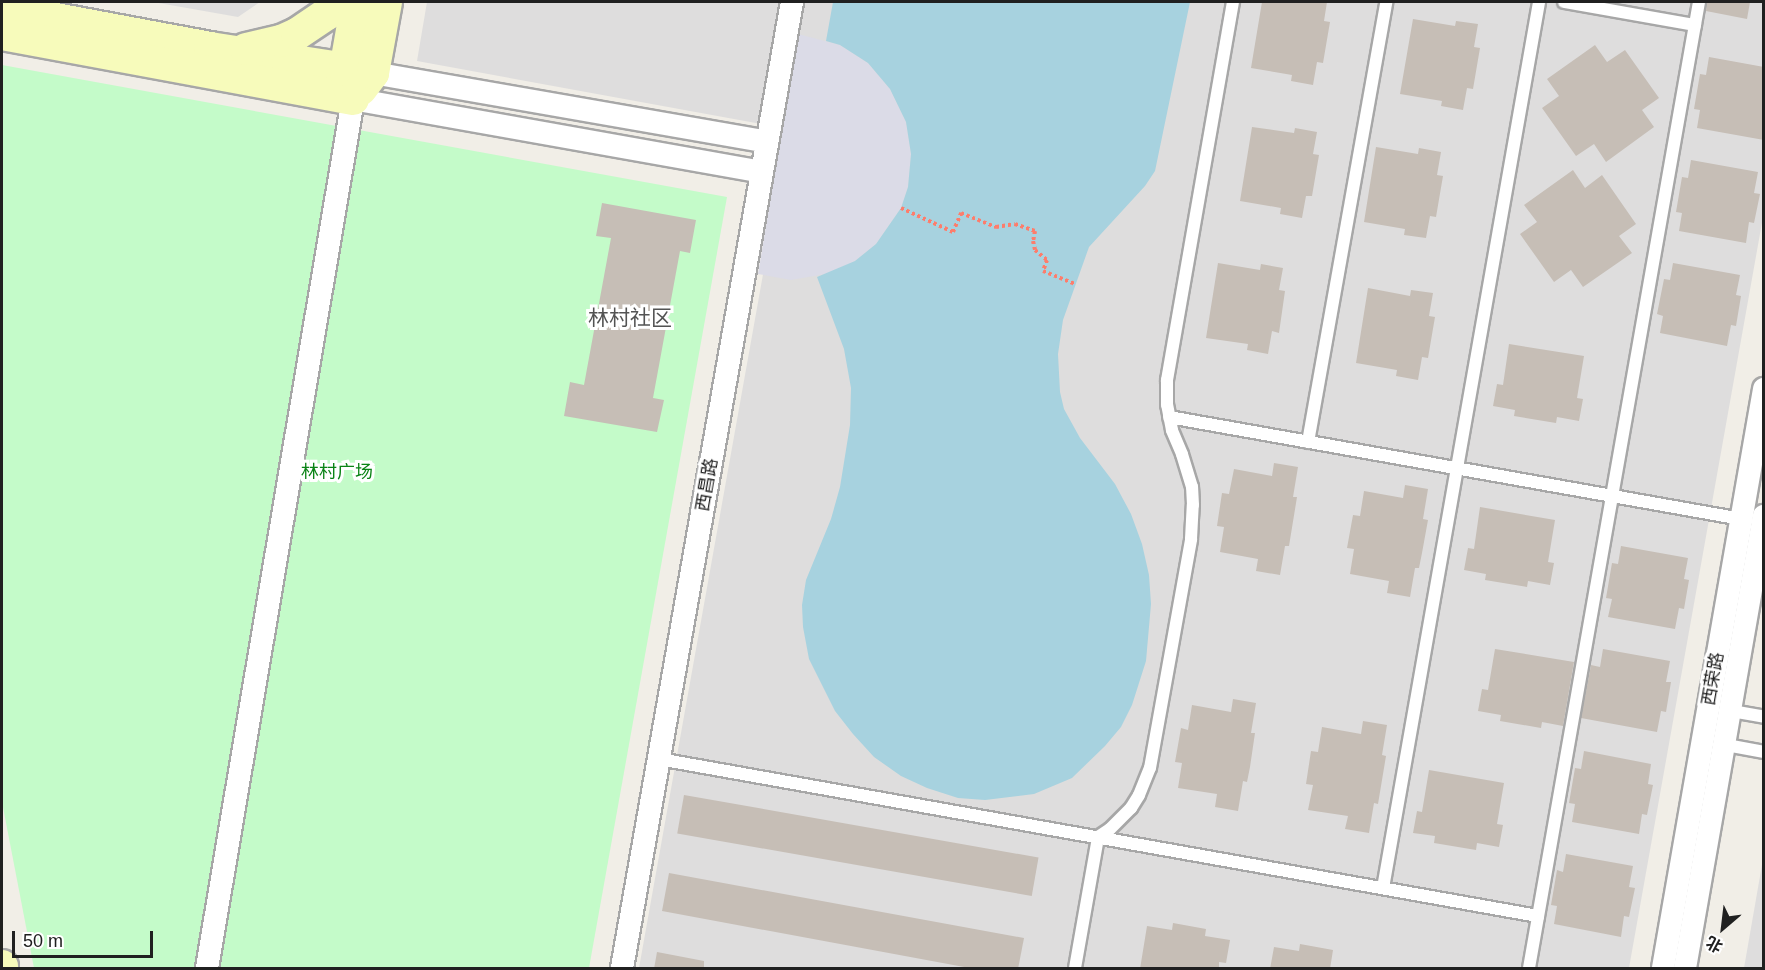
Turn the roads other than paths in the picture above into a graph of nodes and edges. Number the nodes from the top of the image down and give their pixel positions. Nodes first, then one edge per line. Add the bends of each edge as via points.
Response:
1 (339, 2) edge
2 (357, 2) edge
3 (386, 2) edge
4 (792, 2) edge
5 (1233, 2) edge
6 (1386, 2) edge
7 (1539, 2) edge
8 (1564, 2) edge
9 (1699, 2) edge
10 (2, 9) edge
11 (1695, 25) junction
12 (2, 34) edge
13 (210, 48) junction
14 (357, 81) junction
15 (767, 142) junction
16 (762, 172) junction
17 (1764, 389) edge
18 (1169, 417) junction
19 (1308, 442) junction
20 (1456, 468) junction
21 (1612, 496) junction
22 (1756, 520) edge
23 (1719, 709) junction
24 (1764, 717) edge
25 (1713, 743) junction
26 (1764, 752) edge
27 (659, 759) junction
28 (1098, 837) junction
29 (1383, 888) junction
30 (1538, 916) junction
31 (207, 969) edge
32 (622, 969) edge
33 (1075, 969) edge
34 (1529, 969) edge
35 (1662, 969) edge
36 (1685, 969) edge

1 - 13 main road via 313,25 281,41 246,49
2 - 14 main road
3 - 14 main road
4 - 15 street, 西昌路
5 - 18 lane via 1167,380
6 - 19 lane
7 - 20 lane
8 - 11 lane
9 - 11 lane
10 - 13 main road
11 - 21 lane
12 - 14 main road
13 - 14 main road
14 - 15 street
14 - 16 street
14 - 31 street
15 - 16 street, 西昌路
16 - 27 street, 西昌路
17 - 22 street, 西荣路
18 - 19 lane
18 - 28 lane via 1191,487 1191,539 1150,768 1131,808
19 - 20 lane
20 - 21 lane
20 - 29 lane
21 - 22 lane
21 - 30 lane
22 - 23 street, 西荣路
23 - 24 lane
23 - 25 street, 西荣路
25 - 26 lane
25 - 35 street, 西荣路
25 - 36 street, 西荣路
27 - 28 lane
27 - 32 street, 西昌路
28 - 29 lane
28 - 33 lane
29 - 30 lane
30 - 34 lane

